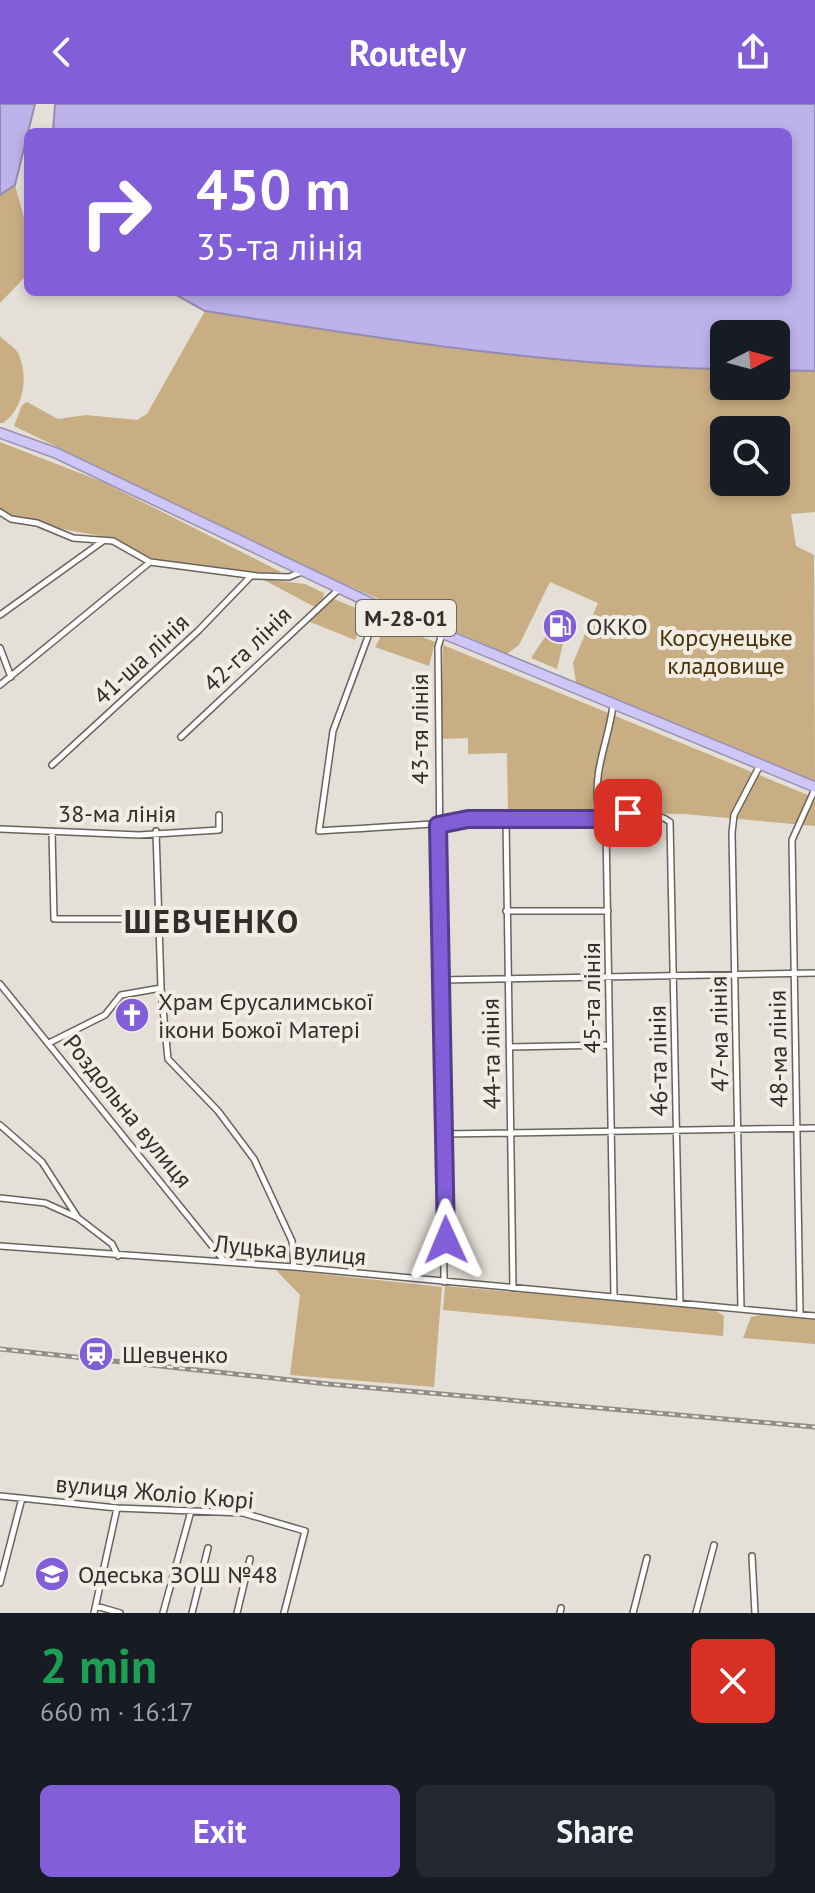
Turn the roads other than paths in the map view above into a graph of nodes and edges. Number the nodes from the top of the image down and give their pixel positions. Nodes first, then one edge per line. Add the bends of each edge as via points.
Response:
1 (0, 433) edge
2 (0, 512) edge
3 (104, 540) junction
4 (150, 562) junction
5 (302, 571) junction
6 (251, 576) junction
7 (339, 588) junction
8 (379, 607) junction
9 (0, 615) edge
10 (443, 633) junction
11 (0, 648) edge
12 (11, 677) junction
13 (0, 685) edge
14 (614, 704) junction
15 (181, 737) dead end
16 (761, 764) junction
17 (52, 765) dead end
18 (815, 788) edge
19 (219, 815) dead end
20 (602, 819) junction
21 (506, 820) junction
22 (438, 825) junction
23 (0, 829) edge
24 (52, 831) junction
25 (156, 831) junction
26 (506, 911) junction
27 (608, 911) junction
28 (158, 919) junction
29 (795, 973) junction
30 (815, 973) edge
31 (675, 975) junction
32 (737, 975) junction
33 (609, 977) junction
34 (508, 979) junction
35 (440, 980) junction
36 (0, 984) edge
37 (161, 988) junction
38 (49, 1043) junction
39 (609, 1045) junction
40 (509, 1047) junction
41 (815, 1128) edge
42 (2, 1129) edge
43 (797, 1129) junction
44 (677, 1130) junction
45 (739, 1130) junction
46 (611, 1131) junction
47 (510, 1133) junction
48 (444, 1134) junction
49 (0, 1198) edge
50 (78, 1218) junction
51 (0, 1246) edge
52 (118, 1256) junction
53 (225, 1262) junction
54 (294, 1267) junction
55 (444, 1282) junction
56 (513, 1288) junction
57 (614, 1296) junction
58 (680, 1303) junction
59 (741, 1309) junction
60 (800, 1314) junction
61 (815, 1316) edge
62 (0, 1496) edge
63 (22, 1498) junction
64 (117, 1508) junction
65 (191, 1511) junction
66 (714, 1545) dead end
67 (208, 1548) dead end
68 (752, 1556) dead end
69 (647, 1558) dead end
70 (250, 1559) dead end
71 (0, 1583) edge
72 (95, 1610) edge
73 (120, 1613) edge
74 (163, 1613) edge
75 (192, 1613) edge
76 (237, 1613) edge
77 (284, 1613) edge
78 (633, 1613) edge
79 (696, 1613) edge
80 (755, 1613) edge

1 - 5 highway, М-28-01 via 56,453
2 - 3 street via 73,538
3 - 4 street
3 - 9 street
4 - 6 street
4 - 12 street
5 - 6 street via 289,577
5 - 7 highway, М-28-01
6 - 17 street, 41-ша лінія
7 - 8 highway, М-28-01
7 - 15 street, 42-га лінія
8 - 10 highway, М-28-01
8 - 22 street via 333,731 319,831
10 - 14 highway, М-28-01
10 - 22 street, 43-тя лінія via 437,669
11 - 12 street
12 - 13 street
14 - 16 highway, М-28-01
14 - 20 street, 45-та лінія via 596,778
16 - 18 highway, М-28-01
16 - 32 street, 47-ма лінія via 734,815
18 - 29 street, 48-ма лінія via 792,840
19 - 25 street, 38-ма лінія via 219,830
20 - 21 street
20 - 27 street, 45-та лінія
20 - 31 street, 46-та лінія via 628,813 667,819 671,826
21 - 22 street
21 - 26 street, 44-та лінія
22 - 35 street, 43-тя лінія
23 - 24 street, 38-ма лінія
24 - 25 street, 38-ма лінія
24 - 28 street via 54,919
25 - 28 street
26 - 27 street
26 - 34 street, 44-та лінія
27 - 33 street, 45-та лінія
28 - 37 street
29 - 30 street
29 - 32 street
29 - 43 street, 48-ма лінія
31 - 32 street
31 - 33 street
31 - 44 street, 46-та лінія
32 - 45 street, 47-ма лінія
33 - 34 street
33 - 39 street, 45-та лінія
34 - 35 street
34 - 40 street, 44-та лінія
35 - 48 street, 43-тя лінія
36 - 38 street, Роздольна вулиця
37 - 38 street via 125,993 105,1015
37 - 54 street via 168,1059 218,1111 254,1159 292,1241
38 - 53 street, Роздольна вулиця
39 - 40 street
39 - 46 street, 45-та лінія
40 - 47 street, 44-та лінія
41 - 43 street
42 - 50 street via 42,1162
43 - 45 street
43 - 60 street, 48-ма лінія
44 - 45 street
44 - 46 street
44 - 58 street, 46-та лінія
45 - 59 street, 47-ма лінія
46 - 47 street
46 - 57 street, 45-та лінія
47 - 48 street
47 - 56 street, 44-та лінія
48 - 55 street, 43-тя лінія
49 - 50 street via 45,1203
50 - 52 street via 112,1244
51 - 52 street, Луцька вулиця
52 - 53 street, Луцька вулиця
53 - 54 street, Луцька вулиця
54 - 55 street, Луцька вулиця
55 - 56 street, Луцька вулиця
56 - 57 street, Луцька вулиця
57 - 58 street, Луцька вулиця
58 - 59 street, Луцька вулиця
59 - 60 street, Луцька вулиця
60 - 61 street, Луцька вулиця
62 - 63 street, вулиця Жоліо Кюрі
63 - 64 street, вулиця Жоліо Кюрі
63 - 71 street
64 - 65 street, вулиця Жоліо Кюрі
64 - 72 street
65 - 74 street
65 - 77 street, вулиця Жоліо Кюрі via 243,1513 305,1531
66 - 79 street
67 - 75 street
68 - 80 street
69 - 78 street
70 - 76 street
72 - 73 street

